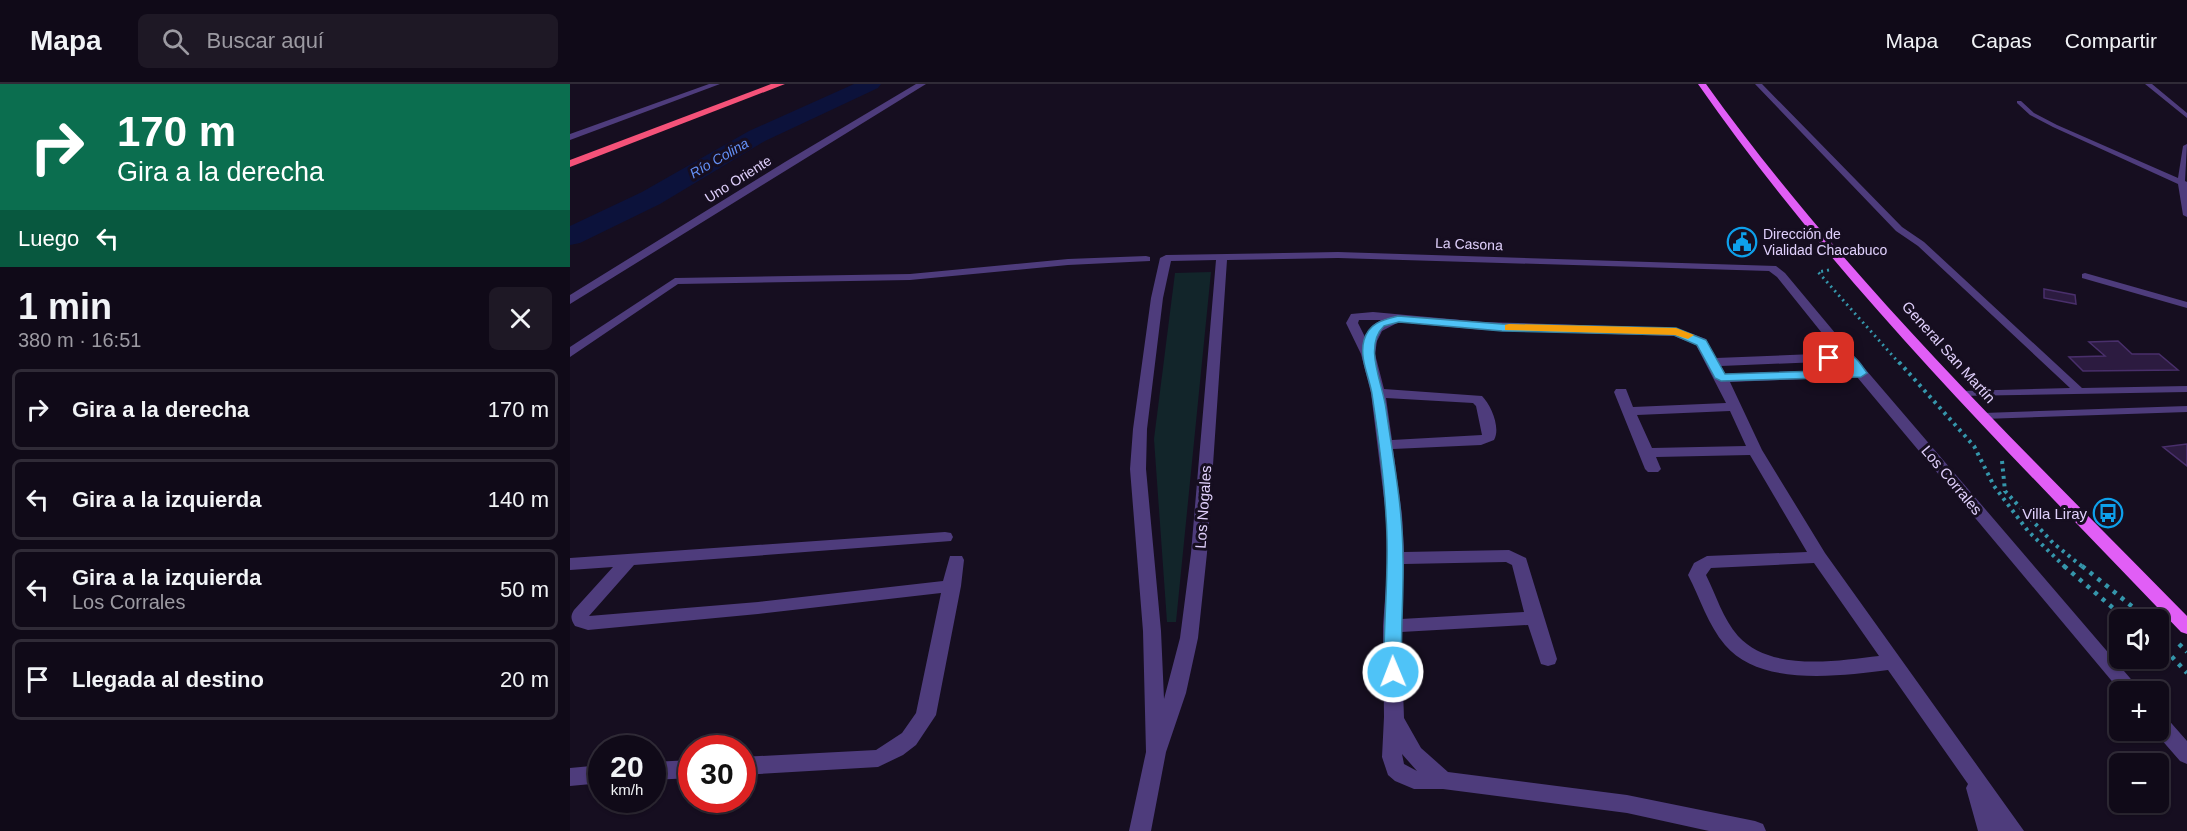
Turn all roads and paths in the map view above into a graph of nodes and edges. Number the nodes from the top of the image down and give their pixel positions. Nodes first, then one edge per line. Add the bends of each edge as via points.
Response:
1 (716, 84) edge
2 (756, 84) edge
3 (780, 84) edge
4 (922, 84) edge
5 (1702, 84) edge
6 (1758, 84) edge
7 (2148, 84) edge
8 (2019, 102) dead end
9 (2187, 116) edge
10 (570, 137) edge
11 (2187, 147) edge
12 (570, 154) edge
13 (570, 164) edge
14 (2183, 184) edge
15 (2187, 215) edge
16 (1222, 257) junction
17 (1166, 258) joint
18 (1146, 259) dead end
19 (1848, 267) junction
20 (1772, 268) joint
21 (1827, 270) junction
22 (2085, 276) dead end
23 (1835, 279) dead end
24 (570, 300) edge
25 (2187, 306) edge
26 (1398, 319) junction
27 (570, 353) edge
28 (1368, 354) junction
29 (1848, 357) junction
30 (1712, 362) junction
31 (1861, 373) junction
32 (1721, 378) junction
33 (2187, 389) edge
34 (2079, 391) junction
35 (1621, 392) dead end
36 (1378, 393) junction
37 (1962, 394) junction
38 (1733, 407) junction
39 (2187, 410) edge
40 (1628, 411) junction
41 (1983, 416) junction
42 (1386, 445) junction
43 (1755, 450) junction
44 (1647, 453) junction
45 (2002, 457) dead end
46 (1653, 469) dead end
47 (945, 537) dead end
48 (1819, 557) junction
49 (1396, 558) junction
50 (629, 560) junction
51 (956, 560) dead end
52 (570, 564) edge
53 (952, 586) junction
54 (2113, 609) edge
55 (2136, 609) edge
56 (1535, 618) junction
57 (1392, 626) junction
58 (2187, 627) edge
59 (2169, 654) edge
60 (1548, 659) dead end
61 (1893, 662) junction
62 (2187, 673) edge
63 (2124, 681) edge
64 (2169, 735) edge
65 (1156, 752) junction
66 (2187, 755) edge
67 (756, 765) edge
68 (588, 775) edge
69 (570, 777) edge
70 (1974, 779) junction
71 (1140, 831) edge
72 (1755, 831) edge
73 (1989, 831) edge
74 (2013, 831) edge

1 - 10 street
2 - 12 highway
3 - 13 highway
4 - 24 street, Uno Oriente
5 - 19 main road, General San Martín via 1761,165
6 - 34 lane via 1899,229 1921,244
7 - 9 lane
8 - 14 lane via 2055,126
11 - 14 lane
14 - 15 lane
16 - 17 street, La Casona
16 - 20 street, La Casona via 1338,255
16 - 65 street, Los Nogales via 1189,638
17 - 65 street, Los Nogales via 1154,320 1137,469 1152,631
18 - 27 street via 910,277 675,281
19 - 21 path
19 - 37 main road, General San Martín
20 - 29 street, Los Corrales
21 - 23 path
21 - 54 path via 1818,272 1974,446 1994,486 2028,531
22 - 25 lane
26 - 28 street via 1375,329
26 - 28 street via 1355,317 1354,331
26 - 30 street via 1483,326 1676,332 1701,342
28 - 36 street
29 - 30 street
29 - 31 street, Los Corrales
30 - 32 street
31 - 32 street
31 - 63 street, Los Corrales
32 - 38 street
33 - 34 lane
34 - 37 lane
35 - 40 street
36 - 42 street
36 - 42 street via 1477,399 1483,405 1490,433 1481,441
37 - 41 main road, General San Martín
38 - 40 street
38 - 43 street
39 - 41 lane
40 - 44 street
41 - 58 main road, General San Martín
42 - 49 street
43 - 44 street
43 - 48 street
44 - 46 street
45 - 55 path via 2005,491 2053,543
47 - 50 street
48 - 61 street
48 - 61 street via 1707,562 1697,574 1731,640 1742,651 1792,667 1834,669
49 - 56 street via 1516,558
49 - 57 street
50 - 52 street
50 - 53 street via 580,615 581,621 758,608
51 - 53 street
53 - 67 street via 926,715 909,739 878,758
56 - 57 street
56 - 60 street
57 - 72 street via 1392,757 1395,769 1414,780 1443,780 1627,804
59 - 62 path
61 - 70 street
64 - 66 street
65 - 71 street, Los Nogales
68 - 69 street
70 - 73 street
70 - 74 street

